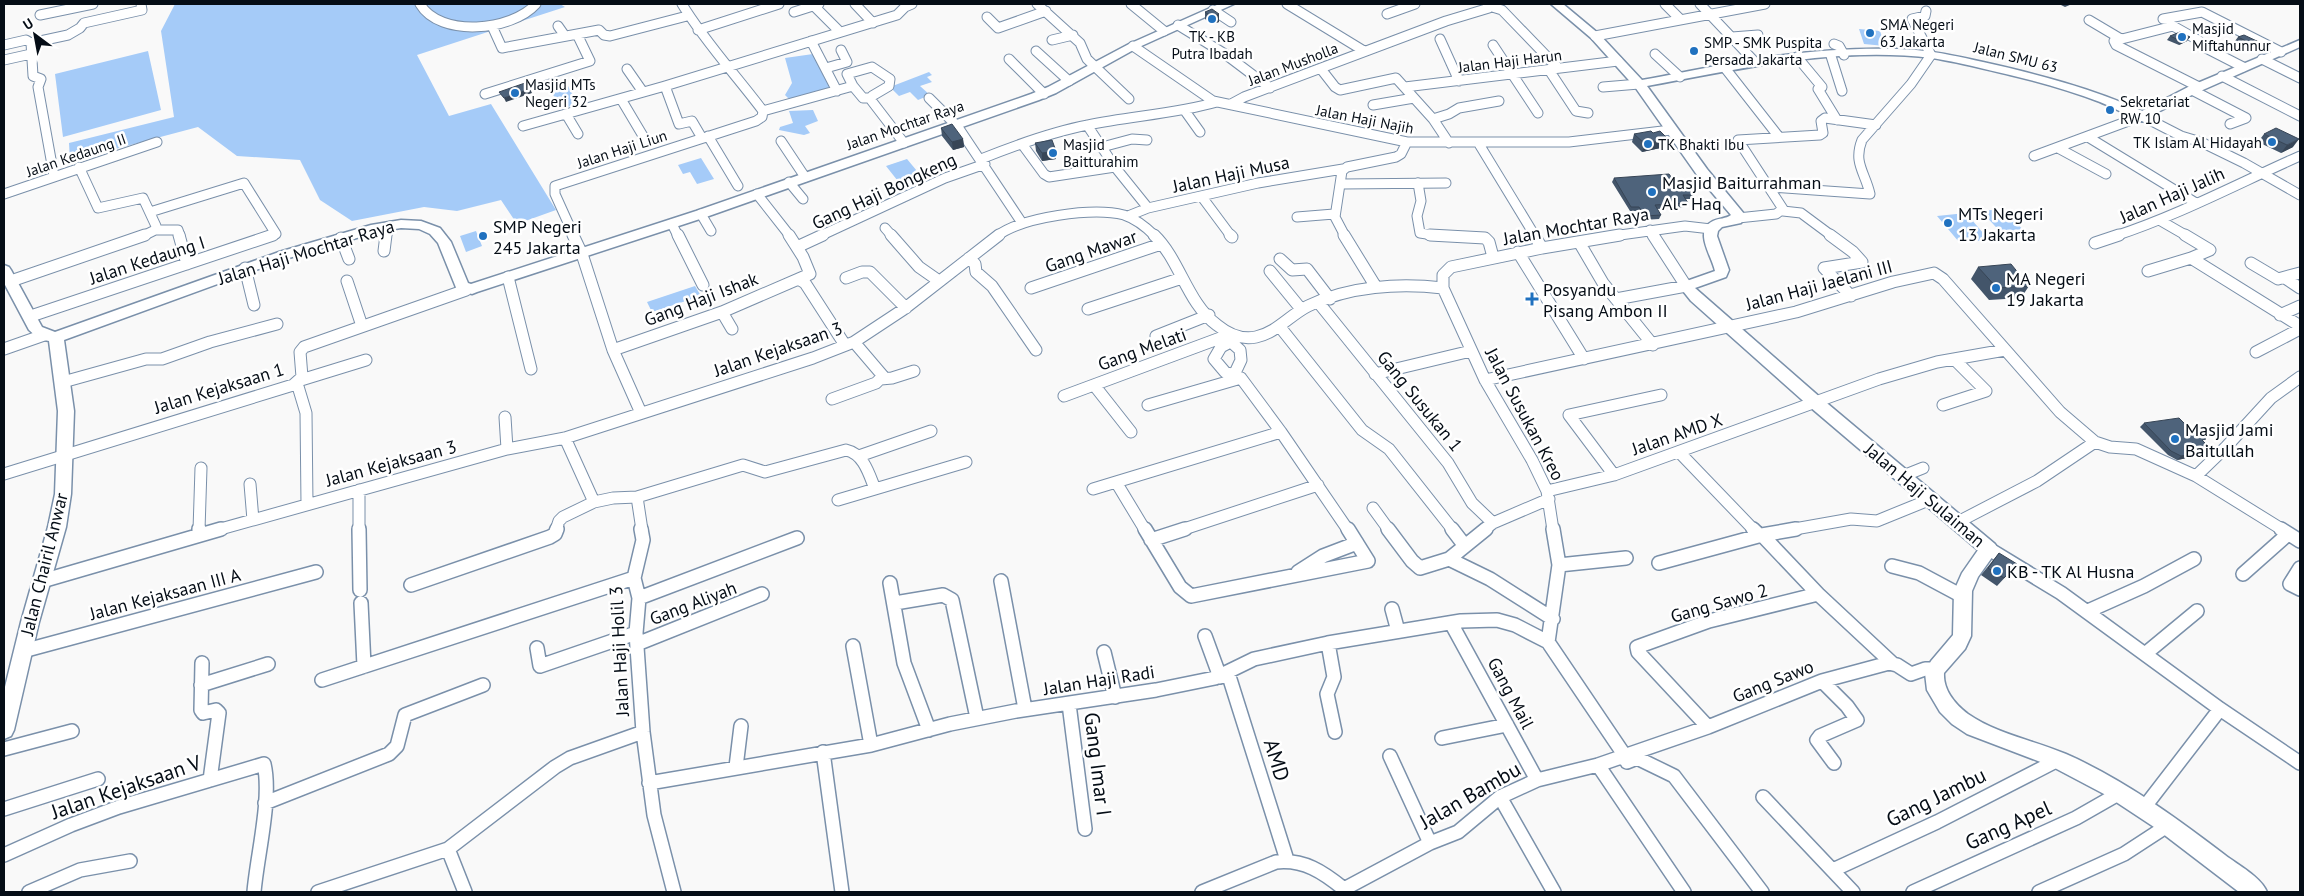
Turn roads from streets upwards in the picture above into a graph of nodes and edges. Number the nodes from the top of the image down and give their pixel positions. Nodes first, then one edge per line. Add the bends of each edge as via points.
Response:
1 (93, 4) edge
2 (420, 4) edge
3 (536, 4) edge
4 (682, 4) edge
5 (779, 4) edge
6 (815, 4) edge
7 (855, 4) edge
8 (912, 4) edge
9 (1037, 4) edge
10 (1131, 4) edge
11 (1228, 4) edge
12 (1287, 4) edge
13 (1415, 4) edge
14 (1557, 4) edge
15 (1665, 4) edge
16 (1700, 4) edge
17 (1765, 4) edge
18 (1488, 5) edge
19 (142, 7) edge
20 (1213, 10) junction
21 (1926, 10) dead end
22 (1046, 11) junction
23 (794, 12) dead end
24 (1709, 13) junction
25 (1387, 14) dead end
26 (40, 15) dead end
27 (688, 16) junction
28 (987, 17) dead end
29 (1680, 19) junction
30 (2090, 20) dead end
31 (1231, 22) dead end
32 (873, 23) junction
33 (1178, 25) junction
34 (492, 26) junction
35 (558, 26) dead end
36 (2173, 26) junction
37 (698, 30) junction
38 (1164, 31) junction
39 (840, 32) junction
40 (577, 34) junction
41 (1073, 35) junction
42 (1758, 35) dead end
43 (565, 36) junction
44 (1595, 36) junction
45 (1732, 38) junction
46 (1440, 39) dead end
47 (1052, 40) dead end
48 (2117, 40) junction
49 (811, 41) junction
50 (31, 43) junction
51 (2300, 43) edge
52 (4, 45) edge
53 (1493, 45) dead end
54 (1133, 46) junction
55 (841, 50) dead end
56 (1832, 50) junction
57 (1036, 51) dead end
58 (1364, 52) junction
59 (2282, 52) junction
60 (31, 54) junction
61 (1656, 54) dead end
62 (1930, 55) junction
63 (1797, 57) junction
64 (1009, 59) dead end
65 (2262, 59) junction
66 (4, 60) edge
67 (1618, 61) junction
68 (1755, 62) junction
69 (729, 66) junction
70 (1095, 66) junction
71 (2244, 67) junction
72 (826, 68) junction
73 (1725, 68) junction
74 (627, 69) dead end
75 (1321, 69) junction
76 (1554, 69) junction
77 (2007, 71) joint
78 (1512, 75) junction
79 (2026, 75) joint
80 (2222, 76) junction
81 (1680, 77) junction
82 (2300, 78) edge
83 (1069, 81) junction
84 (1459, 81) junction
85 (1639, 84) junction
86 (665, 86) junction
87 (853, 86) junction
88 (1405, 87) junction
89 (1603, 87) dead end
90 (1270, 88) junction
91 (2196, 88) junction
92 (1337, 89) junction
93 (837, 91) junction
94 (1842, 91) dead end
95 (643, 92) junction
96 (484, 94) dead end
97 (1044, 94) junction
98 (871, 98) junction
99 (929, 98) dead end
100 (1414, 98) junction
101 (621, 99) junction
102 (1129, 99) dead end
103 (1344, 99) dead end
104 (1499, 101) dead end
105 (1217, 102) junction
106 (1231, 104) junction
107 (1373, 105) dead end
108 (763, 111) junction
109 (1185, 111) junction
110 (1538, 113) dead end
111 (1588, 113) dead end
112 (566, 114) junction
113 (2142, 116) junction
114 (2300, 116) edge
115 (1433, 119) junction
116 (1838, 120) junction
117 (956, 124) junction
118 (2230, 124) dead end
119 (1087, 125) junction
120 (1876, 125) junction
121 (523, 126) dead end
122 (1671, 130) junction
123 (1200, 132) dead end
124 (578, 134) dead end
125 (705, 137) junction
126 (1779, 137) junction
127 (2088, 137) junction
128 (1147, 140) dead end
129 (646, 141) dead end
130 (781, 141) dead end
131 (157, 142) dead end
132 (1407, 142) junction
133 (904, 143) junction
134 (1449, 143) junction
135 (1022, 144) junction
136 (1479, 144) junction
137 (1102, 147) junction
138 (2058, 148) junction
139 (2034, 156) dead end
140 (2300, 156) edge
141 (983, 162) junction
142 (79, 167) junction
143 (1115, 167) junction
144 (1343, 169) junction
145 (2106, 174) dead end
146 (2261, 174) junction
147 (54, 176) junction
148 (805, 177) junction
149 (789, 182) junction
150 (1418, 183) junction
151 (1446, 183) dead end
152 (1342, 184) junction
153 (738, 186) dead end
154 (1770, 187) junction
155 (4, 194) edge
156 (758, 194) junction
157 (2300, 195) edge
158 (1202, 196) junction
159 (803, 199) dead end
160 (2196, 203) junction
161 (1148, 208) junction
162 (1783, 211) junction
163 (150, 212) junction
164 (701, 214) junction
165 (1334, 214) junction
166 (1128, 216) junction
167 (1297, 217) dead end
168 (1738, 218) junction
169 (2161, 221) junction
170 (1022, 223) junction
171 (672, 224) junction
172 (390, 226) junction
173 (885, 228) dead end
174 (1711, 229) junction
175 (156, 230) junction
176 (1650, 230) junction
177 (711, 231) dead end
178 (1232, 237) dead end
179 (341, 238) junction
180 (1579, 242) junction
181 (2095, 243) dead end
182 (1162, 244) junction
183 (798, 247) junction
184 (1542, 248) junction
185 (384, 251) dead end
186 (1518, 252) junction
187 (582, 254) junction
188 (969, 258) junction
189 (1493, 258) junction
190 (2191, 258) junction
191 (349, 259) dead end
192 (1280, 259) dead end
193 (2250, 263) dead end
194 (187, 264) junction
195 (245, 268) junction
196 (1270, 271) dead end
197 (2148, 271) dead end
198 (2300, 273) edge
199 (508, 277) junction
200 (7, 278) edge
201 (846, 278) dead end
202 (1182, 278) junction
203 (2285, 278) junction
204 (800, 280) junction
205 (347, 281) dead end
206 (939, 281) junction
207 (1443, 284) junction
208 (703, 285) dead end
209 (1686, 286) junction
210 (1376, 287) junction
211 (1031, 288) dead end
212 (2300, 288) edge
213 (466, 290) junction
214 (1851, 296) junction
215 (1330, 299) junction
216 (1616, 299) junction
217 (1318, 302) junction
218 (254, 305) dead end
219 (2300, 306) edge
220 (906, 308) junction
221 (1301, 309) junction
222 (718, 310) junction
223 (1088, 310) dead end
224 (1209, 315) junction
225 (2280, 315) junction
226 (30, 316) junction
227 (277, 324) dead end
228 (362, 326) junction
229 (1729, 326) junction
230 (1280, 327) junction
231 (2300, 328) edge
232 (732, 329) dead end
233 (50, 336) junction
234 (1156, 336) dead end
235 (1234, 338) junction
236 (850, 344) junction
237 (1653, 345) junction
238 (4, 349) edge
239 (613, 350) junction
240 (1036, 350) dead end
241 (2006, 350) junction
242 (1471, 351) junction
243 (2256, 352) dead end
244 (1584, 359) junction
245 (366, 360) dead end
246 (1954, 360) junction
247 (531, 369) dead end
248 (914, 371) dead end
249 (1376, 374) junction
250 (1237, 377) junction
251 (2300, 377) edge
252 (881, 379) junction
253 (1485, 380) junction
254 (299, 381) junction
255 (63, 382) junction
256 (1094, 385) junction
257 (1661, 395) dead end
258 (1064, 396) dead end
259 (832, 399) dead end
260 (1816, 404) junction
261 (1148, 405) dead end
262 (1943, 405) dead end
263 (641, 413) junction
264 (505, 416) dead end
265 (931, 431) dead end
266 (1131, 432) dead end
267 (1282, 432) junction
268 (565, 438) junction
269 (2095, 442) junction
270 (507, 449) junction
271 (1679, 452) junction
272 (64, 454) junction
273 (859, 456) junction
274 (966, 462) dead end
275 (201, 468) dead end
276 (1923, 468) dead end
277 (4, 474) edge
278 (1614, 474) junction
279 (1903, 476) junction
280 (2196, 476) junction
281 (1116, 482) junction
282 (250, 484) dead end
283 (1318, 485) junction
284 (875, 489) junction
285 (1093, 489) dead end
286 (359, 490) junction
287 (1548, 495) junction
288 (637, 497) junction
289 (1931, 499) junction
290 (838, 500) dead end
291 (594, 502) junction
292 (307, 504) junction
293 (1373, 508) dead end
294 (253, 520) junction
295 (1493, 522) junction
296 (1958, 522) junction
297 (2288, 534) junction
298 (199, 535) junction
299 (1761, 536) junction
300 (797, 538) dead end
301 (1151, 540) junction
302 (2300, 542) edge
303 (1356, 543) junction
304 (1465, 546) junction
305 (1989, 549) junction
306 (1626, 558) dead end
307 (1449, 559) junction
308 (2194, 559) dead end
309 (1659, 563) dead end
310 (1559, 566) junction
311 (1892, 566) dead end
312 (2300, 568) edge
313 (316, 572) dead end
314 (1294, 574) junction
315 (2243, 574) dead end
316 (634, 578) junction
317 (42, 581) junction
318 (1001, 581) dead end
319 (890, 583) dead end
320 (411, 585) dead end
321 (2300, 589) edge
322 (762, 594) dead end
323 (1818, 594) junction
324 (1962, 596) junction
325 (639, 598) junction
326 (895, 603) junction
327 (1392, 609) dead end
328 (2088, 611) junction
329 (2197, 611) dead end
330 (1553, 619) junction
331 (1452, 623) junction
332 (1398, 631) junction
333 (1205, 636) dead end
334 (637, 638) junction
335 (1548, 642) junction
336 (1328, 643) junction
337 (853, 646) dead end
338 (537, 648) dead end
339 (23, 651) junction
340 (1104, 652) dead end
341 (2145, 654) junction
342 (202, 663) dead end
343 (1892, 663) junction
344 (268, 664) dead end
345 (364, 666) junction
346 (1936, 669) junction
347 (1224, 675) junction
348 (322, 680) dead end
349 (1822, 681) junction
350 (201, 684) junction
351 (483, 685) dead end
352 (1115, 697) junction
353 (1070, 704) junction
354 (1025, 709) junction
355 (2220, 709) junction
356 (977, 718) junction
357 (1507, 725) junction
358 (741, 726) dead end
359 (1708, 727) junction
360 (4, 730) edge
361 (928, 730) junction
362 (72, 731) dead end
363 (643, 732) junction
364 (1335, 732) dead end
365 (1442, 738) dead end
366 (871, 745) junction
367 (4, 749) edge
368 (823, 752) junction
369 (1390, 756) dead end
370 (1625, 756) junction
371 (2058, 760) junction
372 (2299, 760) edge
373 (1834, 763) dead end
374 (736, 767) junction
375 (1600, 768) junction
376 (98, 779) dead end
377 (210, 780) junction
378 (1537, 780) junction
379 (649, 783) junction
380 (2118, 794) junction
381 (1763, 797) dead end
382 (1500, 798) junction
383 (265, 803) junction
384 (4, 809) edge
385 (2142, 809) junction
386 (2167, 826) junction
387 (1085, 829) dead end
388 (1430, 843) junction
389 (448, 849) junction
390 (4, 855) edge
391 (1287, 860) junction
392 (130, 861) dead end
393 (1833, 870) junction
394 (1344, 891) edge
395 (29, 892) edge
396 (254, 892) edge
397 (318, 892) edge
398 (465, 892) edge
399 (674, 892) edge
400 (842, 892) edge
401 (1202, 892) edge
402 (1554, 892) edge
403 (1684, 892) edge
404 (1762, 892) edge
405 (1854, 892) edge
406 (1913, 892) edge
407 (2039, 892) edge
408 (2256, 892) edge

1 - 26 street
2 - 34 street via 422,10 448,23
3 - 34 street via 524,15
4 - 27 street
5 - 37 street
6 - 23 street
6 - 39 street
7 - 32 street
8 - 32 street via 897,16
9 - 22 street
10 - 38 street
11 - 20 street, Jalan Mochtar Raya
12 - 58 street, Jalan Musholla
13 - 25 street
14 - 44 street
15 - 29 street
16 - 24 street
17 - 24 street
18 - 58 street, Jalan Musholla via 1489,8
18 - 76 street via 1502,10
19 - 50 street via 88,22 75,33
20 - 31 street
20 - 33 street, Jalan Mochtar Raya
21 - 62 street via 1926,16 1912,19
22 - 28 street via 998,28
22 - 41 street
24 - 29 street
24 - 45 street
27 - 37 street
27 - 40 street via 610,36 604,36 599,30
29 - 44 street
30 - 48 street
32 - 39 street
33 - 38 street, Jalan Mochtar Raya
33 - 90 street via 1225,54
34 - 43 street via 502,48
35 - 43 street
36 - 48 street
36 - 59 street via 2164,18 2202,12
36 - 71 street via 2204,47
37 - 69 street
38 - 54 street, Jalan Mochtar Raya
39 - 49 street
40 - 43 street
40 - 96 street via 590,61
41 - 47 street
41 - 70 street
42 - 45 street
44 - 67 street
45 - 68 street
46 - 84 street
48 - 91 street via 2116,45
49 - 69 street
49 - 72 street
50 - 52 street via 26,40
50 - 60 street
51 - 59 street
53 - 78 street
54 - 70 street, Jalan Mochtar Raya
54 - 105 street, Jalan Haji Najih via 1197,92
55 - 72 street via 848,62
56 - 62 street, Jalan SMU 63 via 1844,55
56 - 63 street, Jalan SMU 63
56 - 94 street
57 - 83 street
58 - 75 street, Jalan Musholla
59 - 65 street
60 - 66 street
60 - 147 street via 33,76 41,79 38,87
61 - 81 street
62 - 77 street, Jalan SMU 63
62 - 120 street via 1911,84
63 - 68 street, Jalan SMU 63
63 - 116 street via 1822,87 1818,89
64 - 97 street
65 - 71 street
65 - 82 street
67 - 76 street, Jalan Haji Harun
67 - 85 street
68 - 73 street, Jalan SMU 63
69 - 86 street
69 - 108 street
70 - 83 street, Jalan Mochtar Raya
70 - 102 street
71 - 80 street
72 - 93 street
73 - 81 street, Jalan SMU 63
73 - 126 street
74 - 95 street
75 - 90 street, Jalan Musholla
75 - 92 street
76 - 78 street, Jalan Haji Harun
76 - 111 street via 1576,110
77 - 79 street, Jalan SMU 63
78 - 84 street, Jalan Haji Harun
78 - 110 street
79 - 113 street, Jalan SMU 63 via 2109,100
80 - 91 street
80 - 114 street
81 - 85 street, Jalan SMU 63
83 - 97 street, Jalan Mochtar Raya
84 - 88 street, Jalan Haji Harun
85 - 89 street
85 - 122 street
86 - 95 street
86 - 125 street via 679,124 692,121
87 - 93 street
87 - 98 street via 863,98
87 - 98 street via 847,74 874,68 891,81
88 - 92 street via 1393,77
88 - 100 street
90 - 106 street, Jalan Musholla
91 - 113 street
91 - 118 street via 2246,118
92 - 103 street
93 - 108 street
95 - 101 street
97 - 117 street, Jalan Mochtar Raya
98 - 133 street
99 - 117 street
100 - 107 street
100 - 115 street
101 - 112 street
101 - 129 street
104 - 115 street via 1459,108
105 - 106 street, Jalan Haji Najih
105 - 109 street, Gang Haji Bongkeng
106 - 132 street, Jalan Haji Najih
108 - 125 street, Jalan Haji Liun via 762,117 756,121
109 - 119 street, Gang Haji Bongkeng
109 - 123 street
112 - 121 street
112 - 124 street
113 - 127 street
113 - 146 street
115 - 134 street
116 - 120 street
116 - 126 street via 1822,119 1823,133 1820,135
117 - 133 street, Jalan Mochtar Raya
117 - 141 street
119 - 135 street, Gang Haji Bongkeng
119 - 137 street
120 - 154 street via 1862,140 1857,156 1870,194
122 - 136 street, Jalan Haji Najih via 1569,142
122 - 168 street
125 - 153 street
125 - 187 street, Jalan Haji Liun via 556,186 555,194
126 - 154 street via 1738,141
127 - 138 street
127 - 160 street
128 - 137 street via 1132,139
130 - 148 street
131 - 142 street, Jalan Kedaung II
132 - 134 street, Jalan Haji Najih
132 - 144 street, Jalan Haji Musa via 1396,157
133 - 148 street, Jalan Mochtar Raya
134 - 136 street, Jalan Haji Najih
135 - 141 street, Gang Haji Bongkeng
135 - 143 street via 1048,176
136 - 184 street
137 - 143 street
138 - 139 street
138 - 145 street
140 - 146 street, Jalan Haji Jalih
141 - 170 street
141 - 183 street, Gang Haji Bongkeng
142 - 147 street, Jalan Kedaung II
142 - 163 street via 98,208 141,198
143 - 161 street
144 - 152 street
144 - 158 street, Jalan Haji Musa
146 - 157 street
146 - 160 street, Jalan Haji Jalih
147 - 155 street, Jalan Kedaung II
148 - 149 street, Jalan Mochtar Raya
149 - 156 street, Jalan Mochtar Raya
149 - 159 street
150 - 151 street
150 - 152 street
150 - 189 street via 1420,233 1485,238
152 - 165 street
154 - 162 street
156 - 164 street, Jalan Mochtar Raya
156 - 183 street
158 - 161 street, Jalan Haji Musa
158 - 178 street
160 - 169 street, Jalan Haji Jalih
161 - 166 street, Jalan Haji Musa
162 - 168 street
162 - 214 street via 1800,213 1862,262 1824,268
163 - 175 street
163 - 194 street, Jalan Kedaung I via 244,183 276,233
164 - 171 street, Jalan Mochtar Raya
164 - 177 street
165 - 167 street
165 - 210 street
166 - 170 street, Jalan Kejaksaan 3 via 1068,214
166 - 182 street, Jalan Kejaksaan 3
168 - 174 street, Jalan Mochtar Raya
169 - 181 street, Jalan Haji Jalih
169 - 190 street via 2210,250
170 - 188 street, Jalan Kejaksaan 3 via 1004,231
171 - 187 street, Jalan Mochtar Raya
171 - 208 street
172 - 179 street, Jalan Haji Mochtar Raya
172 - 185 street
172 - 213 street, Jalan Haji Mochtar Raya via 421,225 435,231 444,242 462,288
173 - 206 street via 919,267
174 - 176 street, Jalan Mochtar Raya via 1685,226
174 - 209 street via 1721,274
175 - 194 street via 178,230
175 - 200 street
176 - 180 street, Jalan Mochtar Raya
176 - 209 street
179 - 191 street
179 - 195 street, Jalan Haji Mochtar Raya
180 - 184 street, Jalan Mochtar Raya
180 - 216 street
182 - 202 street, Jalan Kejaksaan 3
182 - 211 street, Gang Mawar
183 - 204 street via 810,269 810,274
184 - 186 street, Jalan Mochtar Raya
186 - 189 street, Jalan Mochtar Raya
186 - 244 street
187 - 199 street
187 - 239 street
188 - 206 street, Jalan Kejaksaan 3
188 - 240 street via 975,264 976,272 992,286
189 - 207 street, Jalan Mochtar Raya via 1451,267 1445,272
190 - 197 street
190 - 225 street
192 - 215 street via 1292,270 1307,269
193 - 203 street via 2276,278
194 - 226 street, Jalan Kedaung I
195 - 218 street
195 - 233 street, Jalan Haji Mochtar Raya
196 - 221 street
198 - 203 street
199 - 213 street
199 - 247 street
200 - 226 street
201 - 220 street via 870,272
202 - 223 street
202 - 224 street, Jalan Kejaksaan 3
203 - 212 street
204 - 222 street, Gang Haji Ishak
204 - 236 street
205 - 228 street
206 - 220 street, Jalan Kejaksaan 3
207 - 210 street
207 - 242 street, Jalan Susukan Kreo
209 - 216 street
209 - 229 street, Jalan Haji Sulaiman
210 - 215 street
213 - 228 street, Jalan Kejaksaan 1
214 - 229 street, Jalan Haji Jaelani III
214 - 241 street, Jalan Haji Jaelani III via 1934,274
215 - 217 street
216 - 237 street
217 - 221 street
217 - 249 street, Gang Susukan 1
219 - 225 street
220 - 236 street, Jalan Kejaksaan 3
221 - 230 street
222 - 232 street
222 - 239 street, Gang Haji Ishak
224 - 234 street
224 - 235 street, Jalan Kejaksaan 3
225 - 231 street
226 - 233 street via 36,330
227 - 255 street via 162,359 146,359
228 - 254 street, Jalan Kejaksaan 1 via 304,347 300,352
229 - 237 street, Jalan Haji Jaelani III
229 - 260 street, Jalan Haji Sulaiman
230 - 235 street via 1262,335
230 - 304 street via 1362,430 1389,449
231 - 243 street
233 - 238 street
233 - 255 street, Jalan Chairil Anwar
235 - 250 street via 1241,360
235 - 250 street via 1221,347 1214,359 1224,372
235 - 256 street, Gang Melati
236 - 252 street via 882,374
236 - 263 street, Jalan Kejaksaan 3
237 - 244 street, Jalan Haji Jaelani III
239 - 263 street
241 - 246 street, Jalan AMD X
241 - 269 street via 2060,412
242 - 249 street
242 - 253 street, Jalan Susukan Kreo
244 - 253 street, Jalan Haji Jaelani III
245 - 254 street
246 - 260 street, Jalan AMD X via 1879,379
246 - 262 street via 1986,390
248 - 252 street
249 - 295 street, Gang Susukan 1 via 1448,463 1472,503
250 - 261 street
250 - 267 street
251 - 280 street via 2273,394 2228,446
252 - 259 street
253 - 287 street, Jalan Susukan Kreo via 1532,460
254 - 272 street, Jalan Kejaksaan 1
254 - 292 street via 306,413
255 - 272 street, Jalan Chairil Anwar via 66,411
256 - 258 street, Gang Melati
256 - 266 street
257 - 278 street via 1569,415
260 - 271 street, Jalan AMD X
260 - 279 street, Jalan Haji Sulaiman
263 - 268 street, Jalan Kejaksaan 3
264 - 270 street
265 - 273 street
267 - 281 street
267 - 283 street
268 - 270 street, Jalan Kejaksaan 3
268 - 291 street
269 - 280 street via 2136,449
269 - 296 street via 2037,481
270 - 286 street, Jalan Kejaksaan 3
271 - 278 street, Jalan AMD X
271 - 299 street
272 - 277 street, Jalan Kejaksaan 1
272 - 317 street, Jalan Chairil Anwar via 62,494
273 - 284 street
273 - 288 street via 852,450 846,450 765,472 743,465
274 - 284 street
275 - 298 street
276 - 279 street
278 - 287 street, Jalan AMD X
279 - 289 street, Jalan Haji Sulaiman
280 - 297 street
281 - 285 street
281 - 301 street
282 - 294 street
283 - 301 street
283 - 303 street
284 - 290 street
286 - 292 street, Jalan Kejaksaan 3
286 - 345 street
287 - 295 street, Jalan AMD X
287 - 310 street, Jalan Susukan Kreo
288 - 291 street
288 - 316 street, Jalan Haji Holil 3 via 642,540
289 - 296 street, Jalan Haji Sulaiman
289 - 299 street via 1877,521 1852,519
291 - 320 street via 563,517 555,534 550,537
292 - 294 street, Jalan Kejaksaan 3
293 - 307 street via 1420,568
294 - 298 street, Jalan Kejaksaan 3
295 - 304 street, Jalan AMD X
296 - 305 street, Jalan Haji Sulaiman
297 - 302 street
297 - 315 street
298 - 317 street, Jalan Kejaksaan 3
299 - 309 street
299 - 323 street
300 - 325 street
301 - 314 street via 1180,587 1191,596
303 - 314 street via 1323,556
303 - 314 street via 1368,561
304 - 307 street, Jalan AMD X
305 - 324 street via 1970,574
305 - 328 street, Jalan Haji Sulaiman
306 - 310 street
307 - 330 street via 1513,591
308 - 328 street
310 - 330 street, Jalan Susukan Kreo
311 - 324 street via 1916,571
312 - 321 street via 2290,584
313 - 339 street, Jalan Kejaksaan III A
316 - 325 street, Jalan Haji Holil 3
316 - 345 street
317 - 339 street, Jalan Chairil Anwar
318 - 354 street
319 - 326 street
322 - 334 street, Gang Aliyah
323 - 343 street
323 - 359 street, Gang Sawo 2 via 1709,621 1637,647 1638,652
324 - 346 street via 1962,636
325 - 334 street, Jalan Haji Holil 3
326 - 356 street via 943,595 952,600
326 - 361 street via 904,663
327 - 332 street
328 - 341 street, Jalan Haji Sulaiman
329 - 341 street
330 - 335 street, Jalan Susukan Kreo
331 - 332 street, Jalan Haji Radi
331 - 335 street, Jalan Haji Radi via 1496,620 1515,625
331 - 357 street, Gang Mail
332 - 336 street, Jalan Haji Radi
333 - 347 street, AMD
334 - 338 street, Gang Aliyah via 540,666
334 - 363 street, Jalan Haji Holil 3
335 - 370 street
336 - 347 street, Jalan Haji Radi via 1254,659
336 - 364 street via 1334,677 1327,694
337 - 366 street
339 - 360 street, Jalan Chairil Anwar
340 - 352 street
341 - 355 street, Jalan Haji Sulaiman
342 - 350 street
343 - 346 street via 1911,674
343 - 349 street, Gang Sawo
344 - 350 street
345 - 348 street
346 - 371 street via 1933,680 1941,697 1976,730
347 - 352 street, Jalan Haji Radi
347 - 391 street, AMD
349 - 359 street, Gang Sawo
349 - 373 street via 1857,720 1817,740
350 - 377 street via 202,712 216,710 219,713
351 - 383 street via 405,715 398,746 389,754
352 - 353 street, Jalan Haji Radi
353 - 354 street, Jalan Haji Radi
353 - 387 street, Gang Imar I
354 - 356 street, Jalan Haji Radi
355 - 372 street, Jalan Haji Sulaiman
355 - 385 street
356 - 361 street, Jalan Haji Radi
357 - 365 street
357 - 378 street, Gang Mail
358 - 374 street
359 - 370 street, Gang Sawo
361 - 366 street, Jalan Haji Radi
362 - 367 street
363 - 379 street, Jalan Haji Holil 3
363 - 389 street via 555,766
366 - 368 street, Jalan Haji Radi
368 - 374 street, Jalan Haji Radi
368 - 400 street
369 - 388 street
370 - 375 street, Jalan Bambu
371 - 380 street
371 - 393 street, Gang Jambu via 1938,822
374 - 379 street, Jalan Haji Radi
375 - 378 street, Jalan Bambu
375 - 403 street
375 - 404 street via 1637,758 1674,776
376 - 384 street
377 - 383 street, Jalan Kejaksaan V via 264,764
377 - 390 street, Jalan Kejaksaan V via 119,807
378 - 382 street, Jalan Bambu
379 - 399 street, Jalan Haji Holil 3
380 - 385 street
380 - 406 street, Gang Apel via 2076,818
381 - 393 street
382 - 388 street, Jalan Bambu via 1458,832
382 - 402 street
383 - 396 street
385 - 386 street
386 - 407 street via 2124,854
386 - 408 street
388 - 394 street, Jalan Bambu
389 - 397 street
389 - 398 street
391 - 394 street via 1315,867
391 - 401 street
392 - 395 street via 80,870
393 - 405 street

